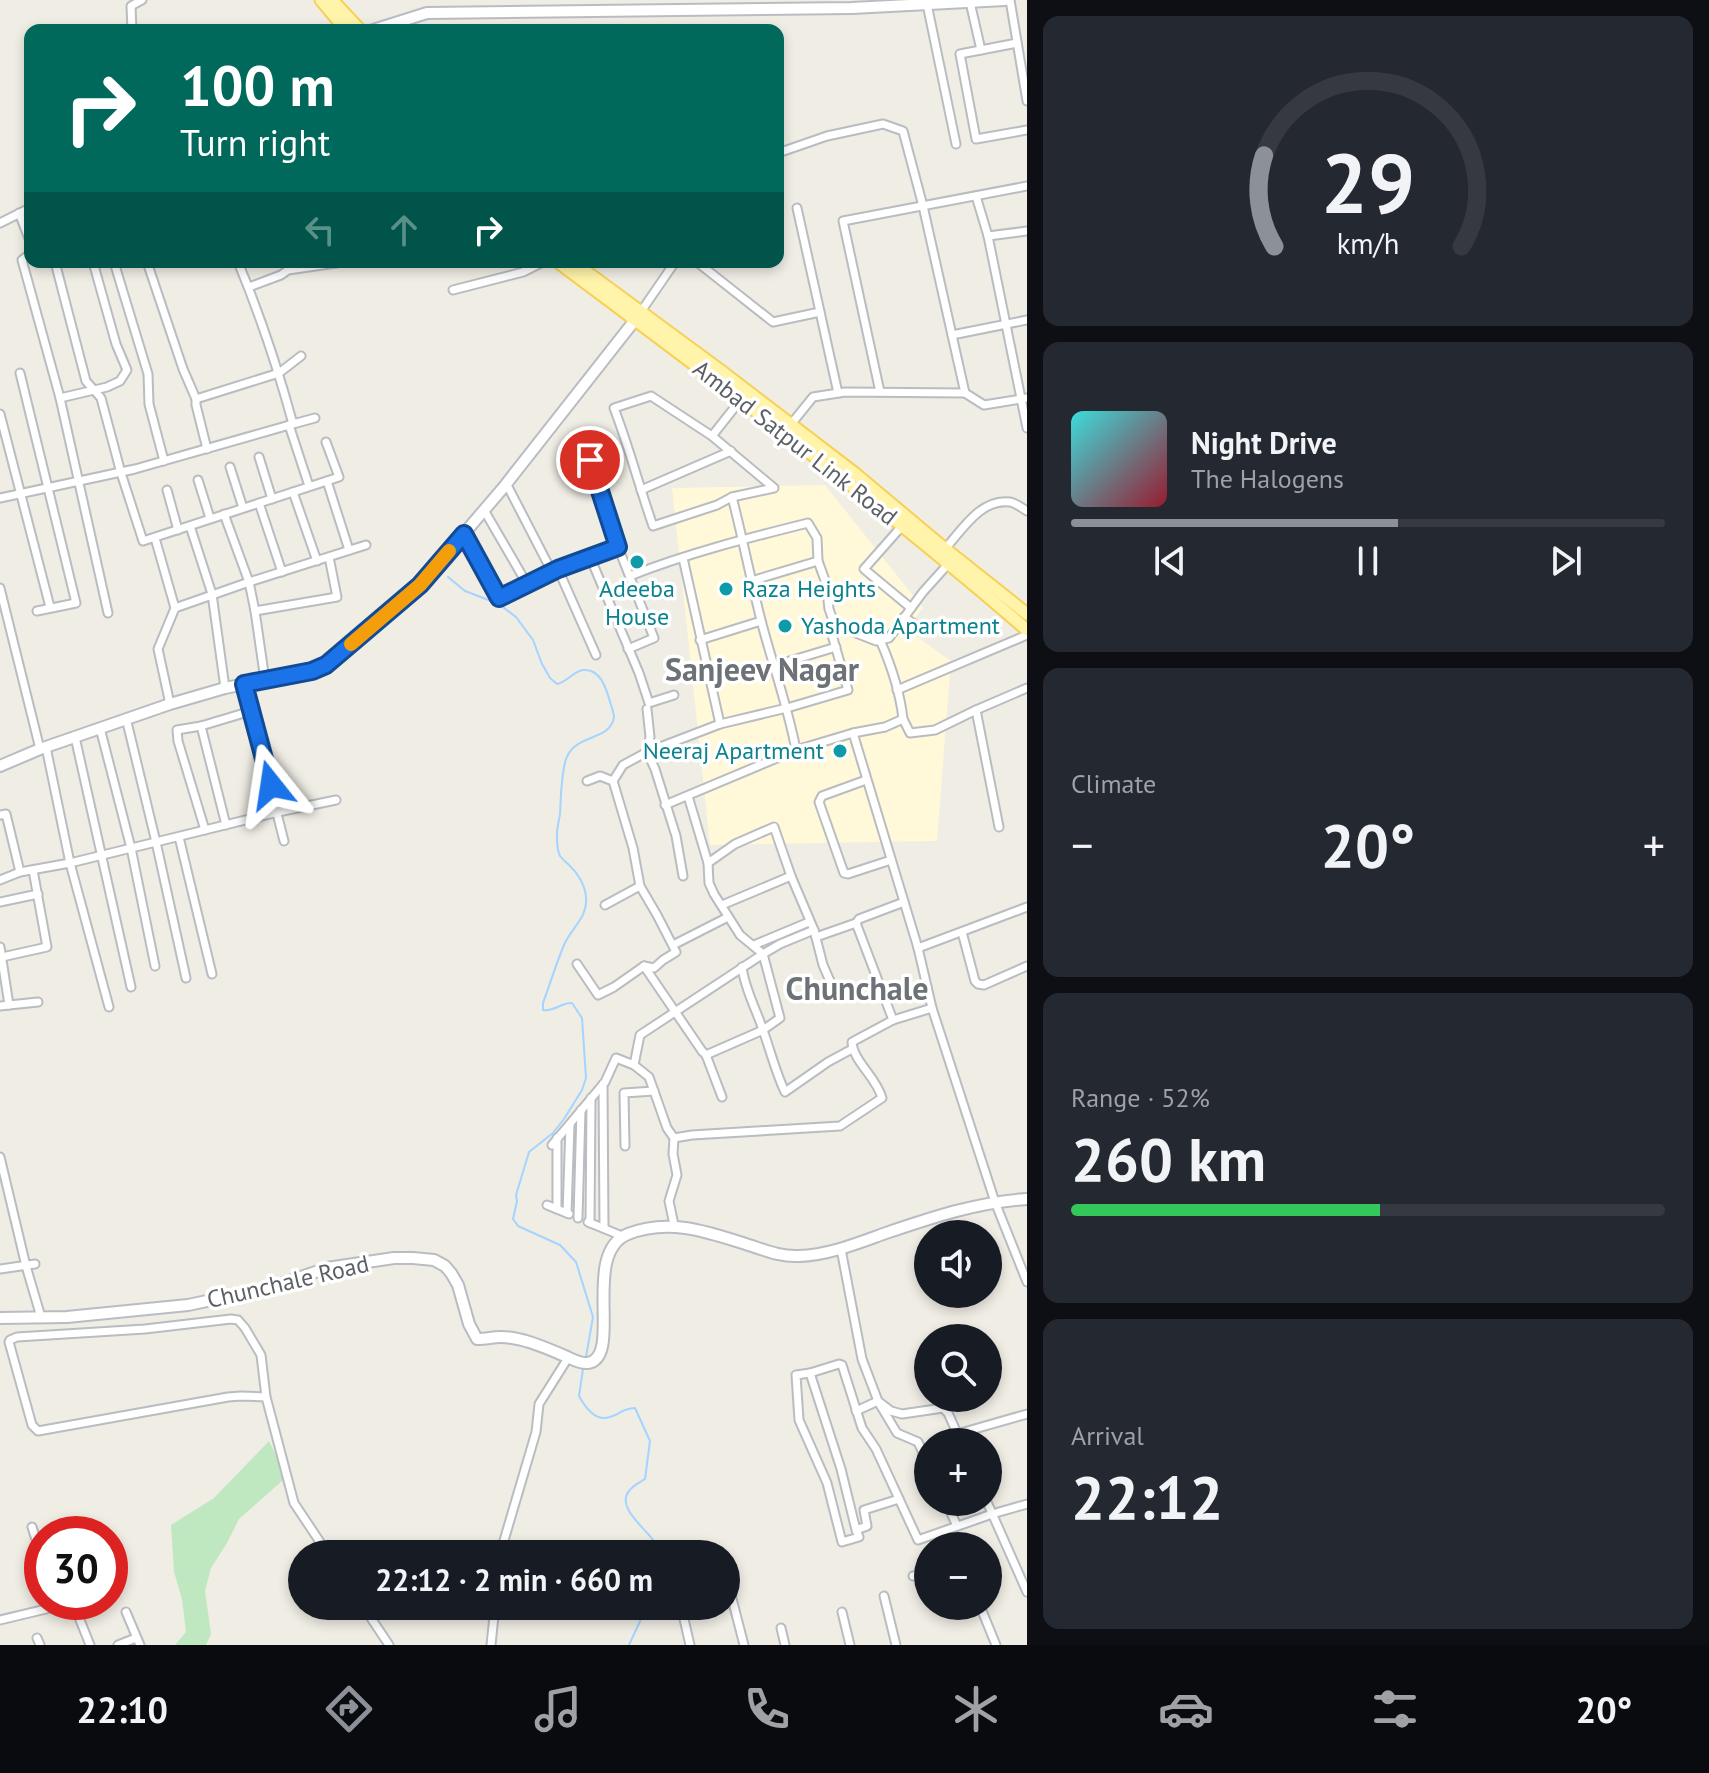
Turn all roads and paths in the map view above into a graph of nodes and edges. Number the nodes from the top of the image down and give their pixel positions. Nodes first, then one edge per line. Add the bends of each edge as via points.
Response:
1 (142, 0) edge
2 (321, 0) edge
3 (332, 0) edge
4 (1008, 0) edge
5 (970, 2) edge
6 (927, 4) junction
7 (132, 24) edge
8 (341, 24) edge
9 (354, 24) edge
10 (392, 24) edge
11 (1017, 43) junction
12 (981, 50) junction
13 (1027, 101) edge
14 (1027, 130) edge
15 (956, 144) dead end
16 (784, 151) edge
17 (1027, 186) edge
18 (976, 196) junction
19 (923, 206) junction
20 (797, 208) dead end
21 (24, 211) edge
22 (19, 213) junction
23 (0, 223) edge
24 (24, 226) edge
25 (1027, 231) edge
26 (988, 236) junction
27 (24, 268) edge
28 (57, 268) edge
29 (95, 268) edge
30 (116, 268) edge
31 (149, 268) edge
32 (241, 268) edge
33 (286, 268) edge
34 (531, 268) edge
35 (567, 268) edge
36 (580, 268) edge
37 (671, 268) edge
38 (705, 268) edge
39 (249, 287) junction
40 (453, 290) dead end
41 (820, 312) junction
42 (638, 316) junction
43 (1027, 320) edge
44 (1006, 325) junction
45 (952, 335) junction
46 (301, 356) dead end
47 (20, 373) dead end
48 (279, 373) junction
49 (94, 391) junction
50 (880, 392) junction
51 (838, 393) junction
52 (965, 393) junction
53 (745, 395) junction
54 (60, 398) junction
55 (1024, 398) edge
56 (196, 399) junction
57 (0, 414) edge
58 (315, 418) dead end
59 (291, 425) junction
60 (788, 428) junction
61 (1027, 428) edge
62 (712, 436) junction
63 (326, 442) dead end
64 (207, 449) junction
65 (731, 451) junction
66 (259, 457) dead end
67 (590, 460) dead end
68 (164, 461) junction
69 (230, 467) dead end
70 (121, 473) junction
71 (198, 480) dead end
72 (77, 481) junction
73 (327, 481) junction
74 (506, 483) junction
75 (309, 486) junction
76 (49, 487) junction
77 (167, 490) dead end
78 (641, 490) junction
79 (293, 492) junction
80 (20, 493) junction
81 (732, 497) junction
82 (0, 498) edge
83 (272, 499) junction
84 (259, 503) junction
85 (243, 508) junction
86 (484, 510) junction
87 (1027, 511) edge
88 (224, 514) junction
89 (210, 518) junction
90 (190, 526) junction
91 (902, 526) junction
92 (178, 530) junction
93 (464, 534) junction
94 (155, 538) junction
95 (743, 539) junction
96 (366, 545) dead end
97 (618, 547) junction
98 (349, 550) junction
99 (950, 556) junction
100 (329, 557) junction
101 (590, 557) junction
102 (683, 558) junction
103 (317, 561) junction
104 (818, 561) junction
105 (555, 570) junction
106 (282, 572) junction
107 (630, 576) junction
108 (751, 581) junction
109 (249, 582) junction
110 (527, 584) junction
111 (0, 588) edge
112 (212, 594) junction
113 (50, 607) junction
114 (175, 608) junction
115 (911, 608) junction
116 (37, 611) dead end
117 (255, 611) junction
118 (108, 613) dead end
119 (1027, 614) edge
120 (904, 617) junction
121 (761, 621) junction
122 (917, 626) dead end
123 (836, 629) junction
124 (1027, 632) edge
125 (700, 640) junction
126 (880, 640) junction
127 (836, 647) junction
128 (628, 649) junction
129 (596, 655) dead end
130 (773, 666) junction
131 (265, 680) junction
132 (244, 684) junction
133 (225, 688) junction
134 (897, 690) junction
135 (1027, 691) edge
136 (674, 695) dead end
137 (170, 704) junction
138 (787, 708) junction
139 (647, 709) dead end
140 (976, 710) junction
141 (251, 711) junction
142 (126, 718) junction
143 (903, 719) junction
144 (720, 724) junction
145 (201, 726) junction
146 (100, 728) junction
147 (853, 733) junction
148 (75, 737) junction
149 (43, 748) junction
150 (796, 750) junction
151 (647, 752) junction
152 (0, 766) edge
153 (866, 780) junction
154 (587, 781) dead end
155 (613, 781) junction
156 (688, 796) junction
157 (336, 800) dead end
158 (665, 805) junction
159 (278, 812) junction
160 (0, 815) edge
161 (226, 825) junction
162 (999, 827) dead end
163 (205, 830) junction
164 (179, 837) junction
165 (284, 841) dead end
166 (156, 842) junction
167 (131, 848) junction
168 (102, 855) junction
169 (891, 860) junction
170 (70, 863) junction
171 (708, 863) junction
172 (33, 870) junction
173 (20, 872) junction
174 (683, 876) dead end
175 (791, 876) junction
176 (0, 880) edge
177 (640, 886) junction
178 (38, 894) junction
179 (0, 902) edge
180 (904, 902) junction
181 (605, 905) dead end
182 (722, 905) junction
183 (1027, 907) edge
184 (728, 917) junction
185 (809, 922) junction
186 (856, 923) junction
187 (962, 932) junction
188 (815, 934) junction
189 (673, 945) junction
190 (754, 945) junction
191 (0, 947) edge
192 (918, 948) junction
193 (763, 954) junction
194 (2, 957) edge
195 (577, 964) dead end
196 (155, 966) dead end
197 (644, 966) junction
198 (1027, 966) edge
199 (742, 967) junction
200 (212, 974) dead end
201 (186, 978) dead end
202 (3, 980) edge
203 (131, 987) dead end
204 (837, 997) dead end
205 (38, 1002) dead end
206 (5, 1006) edge
207 (109, 1007) dead end
208 (932, 1008) junction
209 (674, 1012) junction
210 (893, 1020) junction
211 (763, 1030) junction
212 (852, 1049) junction
213 (706, 1055) junction
214 (634, 1065) junction
215 (603, 1084) junction
216 (654, 1091) junction
217 (722, 1097) dead end
218 (591, 1098) junction
219 (581, 1110) junction
220 (570, 1122) junction
221 (674, 1138) junction
222 (625, 1146) dead end
223 (0, 1157) edge
224 (1027, 1199) edge
225 (995, 1202) junction
226 (547, 1205) dead end
227 (557, 1209) junction
228 (567, 1213) junction
229 (578, 1218) junction
230 (590, 1223) junction
231 (674, 1225) junction
232 (604, 1228) junction
233 (622, 1236) junction
234 (841, 1249) junction
235 (35, 1264) dead end
236 (26, 1266) junction
237 (0, 1269) edge
238 (1027, 1282) edge
239 (41, 1317) junction
240 (0, 1318) edge
241 (568, 1358) junction
242 (810, 1373) junction
243 (266, 1397) junction
244 (878, 1401) junction
245 (856, 1411) junction
246 (1027, 1414) edge
247 (955, 1428) edge
248 (987, 1428) edge
249 (914, 1440) edge
250 (899, 1499) junction
251 (1027, 1504) edge
252 (1002, 1511) edge
253 (952, 1516) edge
254 (986, 1516) edge
255 (993, 1516) edge
256 (957, 1526) junction
257 (856, 1530) junction
258 (319, 1540) edge
259 (504, 1540) edge
260 (1027, 1592) edge
261 (884, 1596) dead end
262 (842, 1612) dead end
263 (24, 1613) edge
264 (128, 1617) edge
265 (0, 1620) edge
266 (80, 1620) edge
267 (372, 1620) edge
268 (494, 1620) edge
269 (684, 1620) edge
270 (738, 1620) edge
271 (986, 1620) edge
272 (781, 1628) dead end
273 (138, 1641) edge
274 (90, 1645) edge
275 (118, 1645) edge
276 (389, 1645) edge
277 (491, 1645) edge
278 (690, 1645) edge
279 (744, 1645) edge
280 (785, 1645) edge
281 (850, 1645) edge
282 (896, 1645) edge
283 (996, 1645) edge

1 - 7 street via 131,6
2 - 8 main road
3 - 9 main road
4 - 5 street
4 - 11 street
5 - 6 street
5 - 12 street
6 - 10 street via 427,13
6 - 15 street
11 - 12 street
11 - 13 street
12 - 14 street via 960,54 976,139
16 - 19 street via 883,124 903,131
17 - 18 street
18 - 19 street
18 - 26 street
19 - 45 street
19 - 50 street via 843,221
20 - 41 street
21 - 22 street
22 - 23 street
22 - 24 street
25 - 26 street
26 - 44 street
27 - 54 street
28 - 49 street via 86,381
29 - 49 street via 127,370 120,381
30 - 68 street via 148,374 149,404
31 - 56 street
32 - 39 street
33 - 39 street via 281,275
34 - 40 street
35 - 42 main road, Ambad Satpur Link Road
36 - 42 main road, Ambad Satpur Link Road
37 - 42 street
38 - 41 street via 773,322
39 - 48 street
41 - 51 street
42 - 53 main road, Ambad Satpur Link Road
42 - 74 street
43 - 44 street
44 - 45 street
44 - 55 street
45 - 52 street
46 - 48 street
47 - 76 street
48 - 56 street
48 - 59 street
49 - 54 street
49 - 70 street via 101,398
50 - 51 street
50 - 52 street
51 - 60 street via 813,397
52 - 55 street via 984,405
53 - 60 main road, Ambad Satpur Link Road
53 - 62 street
54 - 72 street
55 - 61 street
56 - 64 street
57 - 80 street
58 - 59 street
59 - 64 street
59 - 75 street
60 - 91 main road, Ambad Satpur Link Road
60 - 99 main road, Ambad Satpur Link Road via 853,472
62 - 65 street
62 - 78 street via 651,396 614,408
63 - 73 street via 339,477
64 - 68 street
65 - 78 street
65 - 81 street via 774,488
66 - 83 street
67 - 97 street
68 - 70 street
69 - 85 street
70 - 72 street
70 - 94 street via 143,541
71 - 89 street
72 - 76 street
72 - 118 street
73 - 75 street
73 - 98 street
74 - 86 street
74 - 105 street
75 - 79 street
76 - 80 street
76 - 113 street via 76,603
77 - 92 street
78 - 81 street via 653,526
79 - 83 street
79 - 103 street
80 - 82 street
80 - 113 street
81 - 95 street
83 - 84 street
84 - 85 street
84 - 106 street
85 - 88 street
86 - 93 street
86 - 110 street
87 - 99 street via 1012,502 982,508
88 - 89 street
88 - 109 street
89 - 90 street
90 - 92 street
90 - 112 street
91 - 99 main road, Ambad Satpur Link Road
91 - 115 street via 864,569
92 - 94 street
93 - 110 street via 499,598
93 - 131 street via 420,585 326,665
94 - 114 street
95 - 102 street
95 - 104 street via 808,523 817,538
95 - 108 street
96 - 98 street
97 - 101 street
97 - 107 street
98 - 100 street
99 - 115 street
99 - 119 main road, Ambad Satpur Link Road
99 - 124 main road, Ambad Satpur Link Road
100 - 103 street
100 - 117 street via 337,597
101 - 105 street
101 - 128 street
102 - 107 street
102 - 125 street
103 - 106 street
104 - 108 street
104 - 123 street
105 - 110 street
105 - 129 street
106 - 109 street
107 - 128 street via 654,638
108 - 121 street
109 - 112 street
109 - 117 street
111 - 149 street
112 - 114 street
112 - 133 street
113 - 116 street
114 - 137 street via 158,649
115 - 120 street
117 - 131 street
120 - 122 street
120 - 126 street via 889,638
121 - 125 street
121 - 130 street
123 - 126 street
123 - 127 street
124 - 134 street
125 - 144 street
126 - 134 street
127 - 130 street
127 - 138 street via 848,690
128 - 136 street via 649,703
130 - 138 street
131 - 132 street
132 - 133 street
132 - 141 street
133 - 137 street
134 - 143 street
135 - 140 street
137 - 142 street
138 - 144 street
138 - 150 street
139 - 151 street
140 - 143 street via 935,730 910,733
140 - 162 street
141 - 145 street
141 - 159 street
142 - 146 street
142 - 166 street
143 - 147 street
144 - 151 street
145 - 161 street
145 - 163 street via 177,730
146 - 148 street
146 - 167 street
147 - 150 street
147 - 153 street
148 - 149 street
148 - 168 street
149 - 152 street
149 - 170 street
150 - 156 street
151 - 155 street via 623,765
151 - 158 street
153 - 169 street
153 - 169 street via 819,802 844,873
154 - 155 street via 600,776
155 - 177 street
156 - 158 street
156 - 171 street
157 - 159 street
158 - 174 street
159 - 161 street
159 - 165 street
160 - 173 street via 6,814
161 - 163 street
163 - 164 street
164 - 166 street
164 - 200 street
166 - 167 street
166 - 201 street
167 - 168 street
167 - 196 street
168 - 170 street
168 - 203 street
169 - 180 street
170 - 172 street
170 - 207 street
171 - 175 street via 774,827
171 - 182 street via 709,883
172 - 173 street
172 - 178 street
173 - 176 street
175 - 182 street
175 - 185 street
177 - 181 street
177 - 189 street
178 - 179 street
178 - 194 street via 47,947
180 - 186 street
180 - 192 street
182 - 184 street
183 - 187 street
184 - 189 street
184 - 190 street
185 - 188 street
185 - 190 street
186 - 188 street
186 - 210 street
187 - 192 street
187 - 198 street via 978,984
188 - 193 street
188 - 204 street
189 - 197 street via 676,952 654,968
190 - 193 street
191 - 194 street
192 - 208 street
193 - 199 street
193 - 211 street via 780,1018
194 - 202 street
195 - 197 street via 598,995
197 - 209 street
199 - 209 street
199 - 211 street
202 - 206 street
205 - 206 street
208 - 210 street
208 - 225 street
209 - 213 street
209 - 214 street via 640,1035
210 - 212 street via 852,1042
211 - 212 street via 785,1092
211 - 213 street
212 - 221 street via 882,1098 840,1126
213 - 217 street
214 - 215 street via 616,1058
214 - 216 street via 649,1077
215 - 218 street
215 - 232 street
216 - 221 street
216 - 222 street via 624,1093
218 - 219 street
218 - 230 street
219 - 220 street
219 - 229 street
220 - 227 street via 555,1142
220 - 228 street
221 - 231 street via 677,1175 669,1201
223 - 236 street
224 - 225 street
225 - 234 street
225 - 238 street
226 - 227 street
227 - 228 street
228 - 229 street
229 - 230 street
230 - 232 street
231 - 233 street
231 - 234 street via 781,1255
232 - 233 street
233 - 241 street via 606,1265 599,1355 589,1363
234 - 244 street via 862,1359
235 - 236 street
236 - 237 street
236 - 239 street
239 - 240 street, Chunchale Road
239 - 241 street, Chunchale Road via 207,1303 327,1268 423,1258 445,1266 455,1279 477,1339 509,1338
241 - 259 street via 539,1404 536,1432
242 - 245 street via 842,1365
242 - 257 street
242 - 257 street via 796,1375 799,1420 827,1483 842,1542 859,1537
243 - 243 street via 261,1355 238,1320 14,1337 9,1342 38,1431 228,1397
243 - 258 street via 294,1503
244 - 245 street
244 - 247 street via 897,1414 943,1408
244 - 249 street via 897,1433
245 - 250 street
246 - 248 street
250 - 256 street via 918,1540
250 - 257 street via 864,1510 867,1526
251 - 252 street
253 - 256 street
254 - 256 street
255 - 260 street
261 - 282 street
262 - 281 street
263 - 265 street
264 - 273 street
266 - 274 street
267 - 276 street
268 - 277 street
269 - 278 street
270 - 279 street
271 - 283 street
272 - 280 street
273 - 275 street

